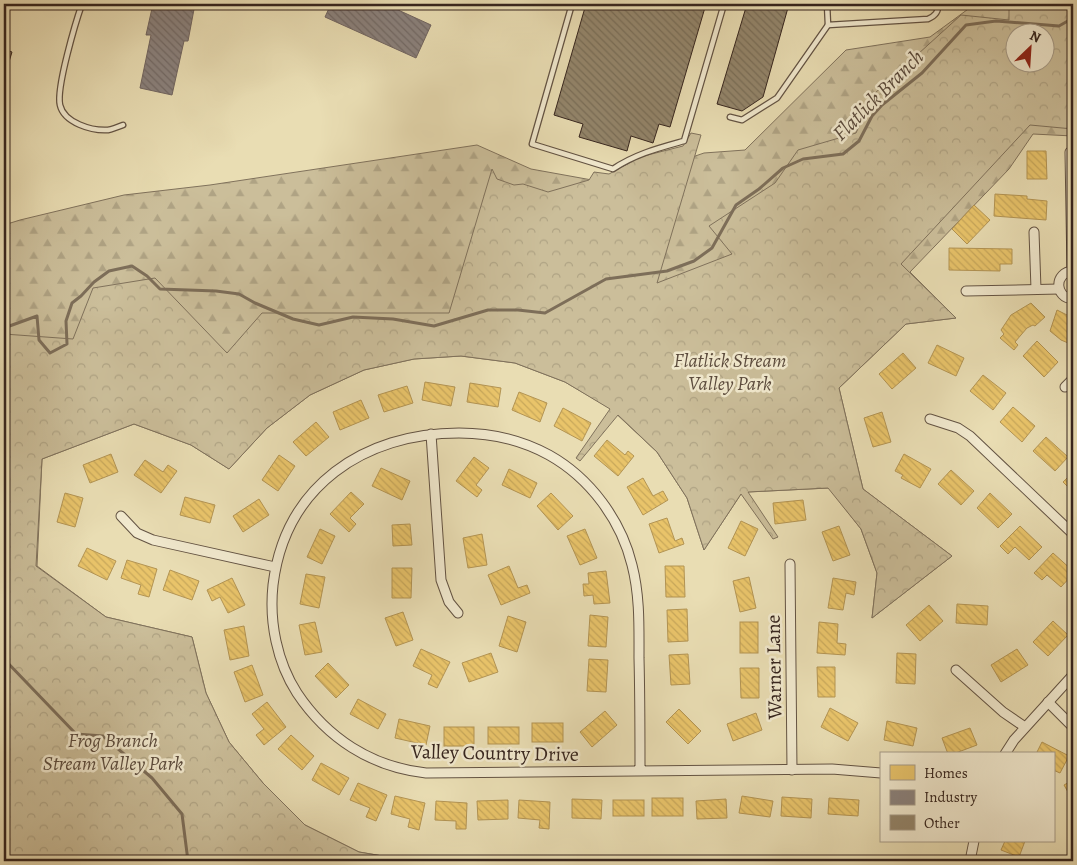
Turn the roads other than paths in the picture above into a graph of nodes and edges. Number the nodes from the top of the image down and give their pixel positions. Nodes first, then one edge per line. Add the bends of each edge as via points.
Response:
1 (82, 4) edge
2 (572, 4) edge
3 (724, 4) edge
4 (827, 4) edge
5 (938, 4) edge
6 (828, 24) junction
7 (730, 116) dead end
8 (123, 125) dead end
9 (1070, 152) dead end
10 (1034, 232) dead end
11 (1072, 271) edge
12 (1036, 289) junction
13 (1059, 289) junction
14 (966, 291) dead end
15 (1073, 299) edge
16 (1073, 379) edge
17 (1065, 387) dead end
18 (930, 419) dead end
19 (431, 434) junction
20 (121, 516) dead end
21 (1073, 534) edge
22 (790, 564) dead end
23 (275, 567) junction
24 (458, 613) dead end
25 (956, 670) dead end
26 (1073, 675) edge
27 (1048, 702) junction
28 (1025, 727) junction
29 (1073, 727) edge
30 (1007, 752) edge
31 (792, 770) junction
32 (640, 771) junction
33 (880, 773) edge
34 (974, 842) edge
35 (970, 861) edge

1 - 8 lane via 74,26 60,91 60,106 70,119 89,128 109,130
2 - 3 lane via 532,144 613,169 629,159 684,141
4 - 6 lane
5 - 6 lane via 938,11 928,19
6 - 7 lane via 776,98 742,120
9 - 11 street
10 - 12 street
11 - 13 street via 1061,276
12 - 13 street
12 - 14 street
13 - 15 street via 1065,297
16 - 17 street
18 - 21 street via 945,422 970,436
19 - 23 street, Valley Country Drive via 369,450 331,475 301,508 285,536
19 - 24 street via 441,580 449,602
19 - 32 street, Valley Country Drive via 492,436 534,448 549,455 583,481 610,514 629,554 638,592
20 - 23 street via 137,533 153,540
22 - 31 street, Warner Lane
23 - 32 street, Valley Country Drive via 272,608 283,666 307,708 353,749 387,765 426,773
25 - 28 street
26 - 27 street
27 - 28 street
27 - 29 street
28 - 30 street
31 - 32 street, Valley Country Drive
31 - 33 street, Valley Country Drive
34 - 35 street

